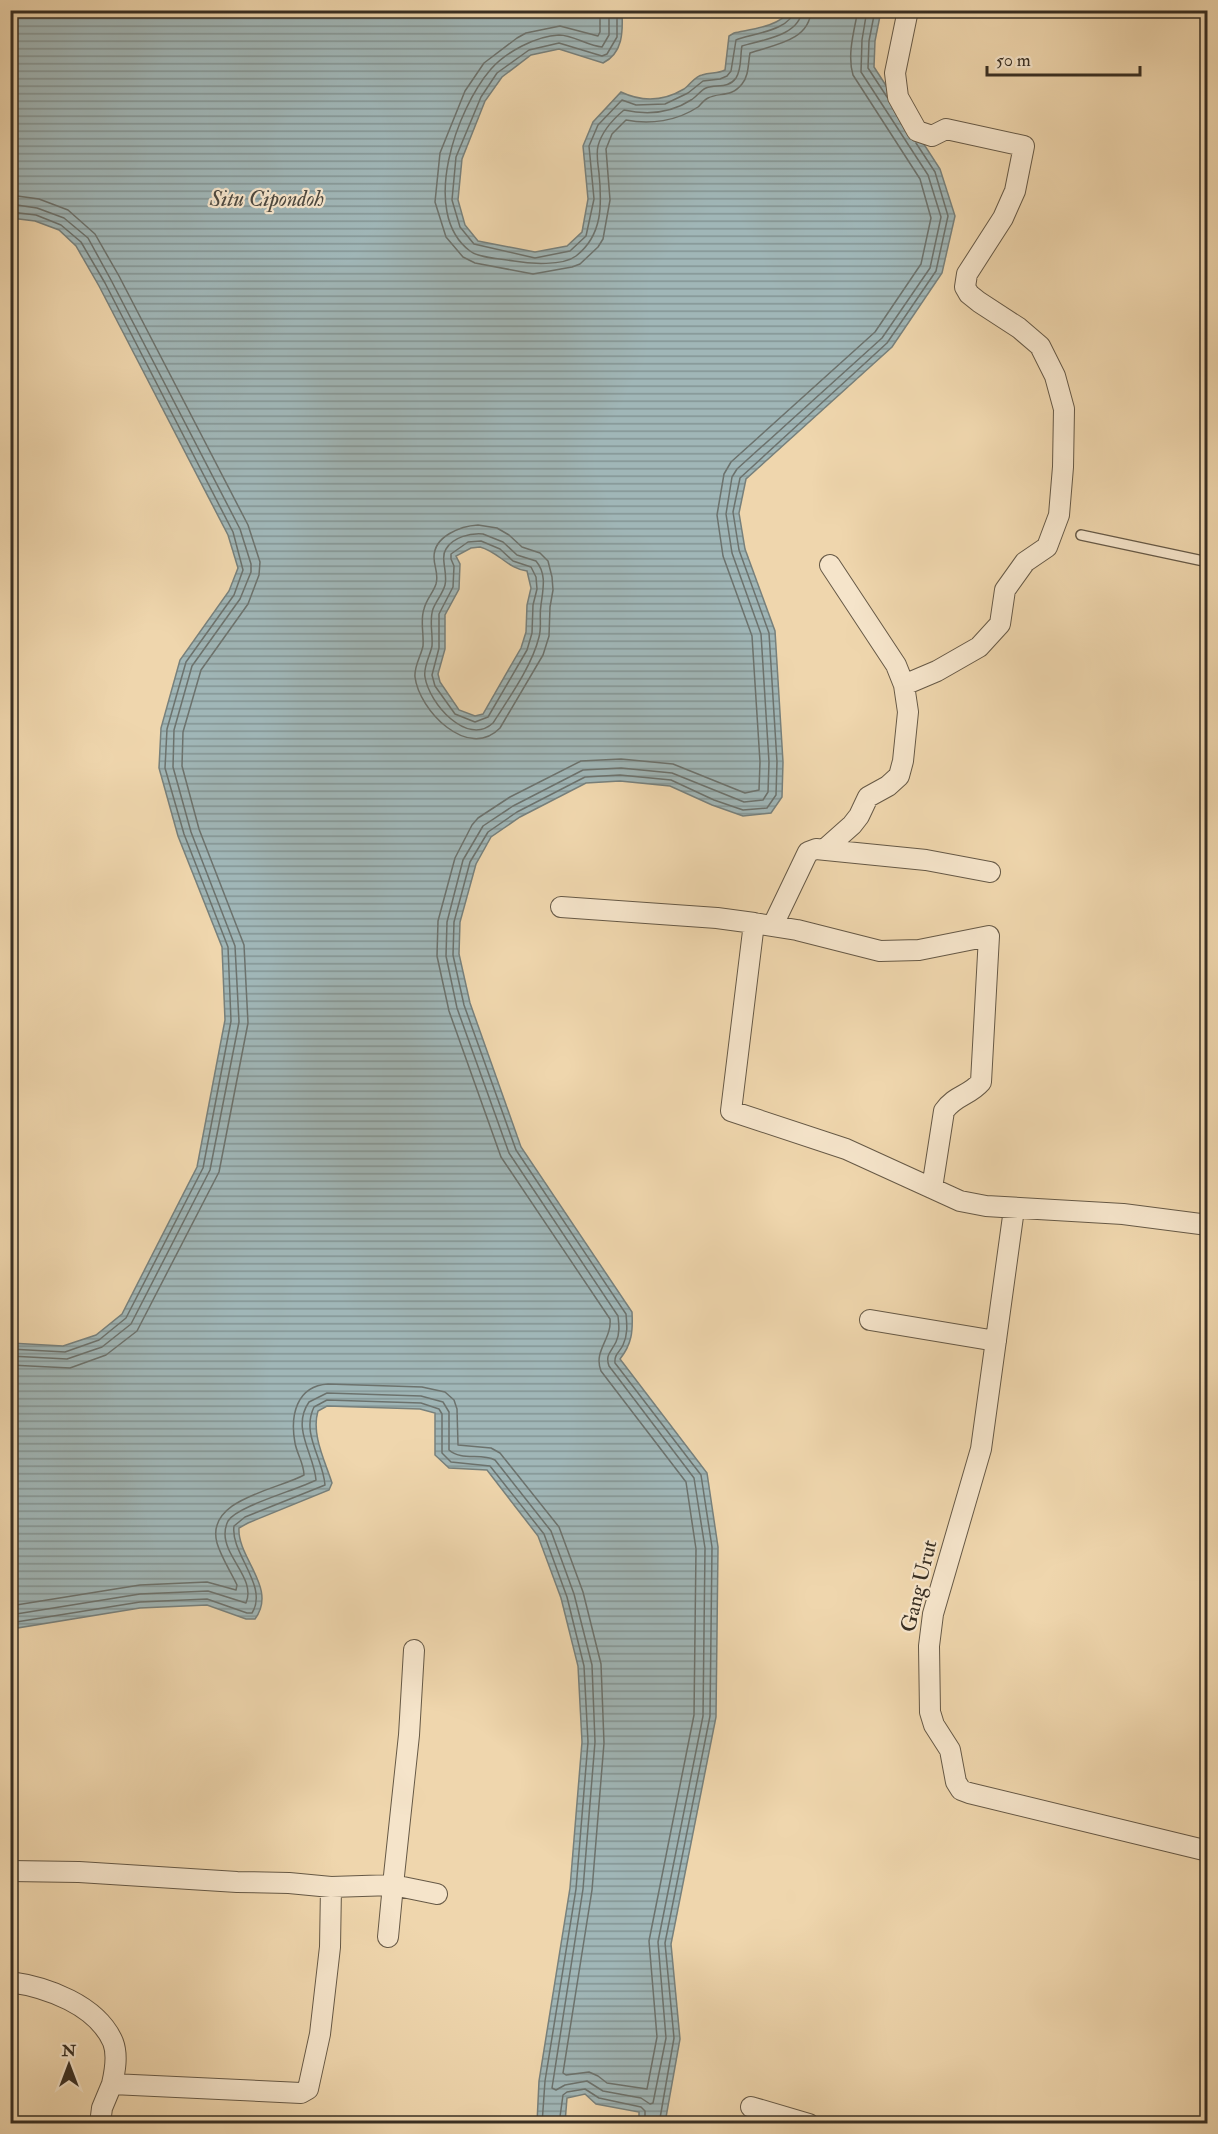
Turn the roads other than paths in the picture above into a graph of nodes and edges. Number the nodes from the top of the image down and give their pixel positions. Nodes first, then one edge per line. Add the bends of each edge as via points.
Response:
1 (908, 10) edge
2 (1081, 535) dead end
3 (1208, 562) edge
4 (830, 565) dead end
5 (904, 685) junction
6 (825, 849) junction
7 (990, 872) dead end
8 (561, 907) dead end
9 (764, 924) junction
10 (932, 1188) junction
11 (1014, 1209) junction
12 (1208, 1226) edge
13 (870, 1320) dead end
14 (996, 1341) junction
15 (414, 1650) dead end
16 (1208, 1851) edge
17 (10, 1870) edge
18 (393, 1885) junction
19 (331, 1887) junction
20 (437, 1894) dead end
21 (388, 1937) dead end
22 (10, 1982) edge
23 (112, 2084) junction
24 (751, 2107) dead end
25 (100, 2124) edge
26 (810, 2124) edge

1 - 5 street via 895,73 898,97 917,131 932,136 946,129 1024,146 1015,191 1003,218 967,274 965,287 979,302 1040,346 1055,376 1064,409 1059,515 1047,547 1025,562 1005,590 1000,624 979,647
2 - 3 lane
4 - 5 street via 888,652
5 - 6 street via 908,712 899,776 868,797 852,825
6 - 7 street
6 - 9 street via 808,852
8 - 9 street
9 - 10 street via 731,1111 846,1149
9 - 10 street via 880,951 919,950 989,936 981,1082 972,1092 951,1101 944,1111
10 - 11 street via 960,1201
11 - 12 street via 1123,1214
11 - 14 street, Gang Urut
13 - 14 street
14 - 16 street, Gang Urut via 981,1449 930,1631 930,1712 950,1750 956,1782 969,1793
15 - 18 street
17 - 19 street
18 - 19 street
18 - 20 street
18 - 21 street
19 - 23 street via 330,1947 320,2034 308,2089 294,2094
22 - 23 street via 61,1996 102,2026 115,2052
23 - 25 street
24 - 26 street

